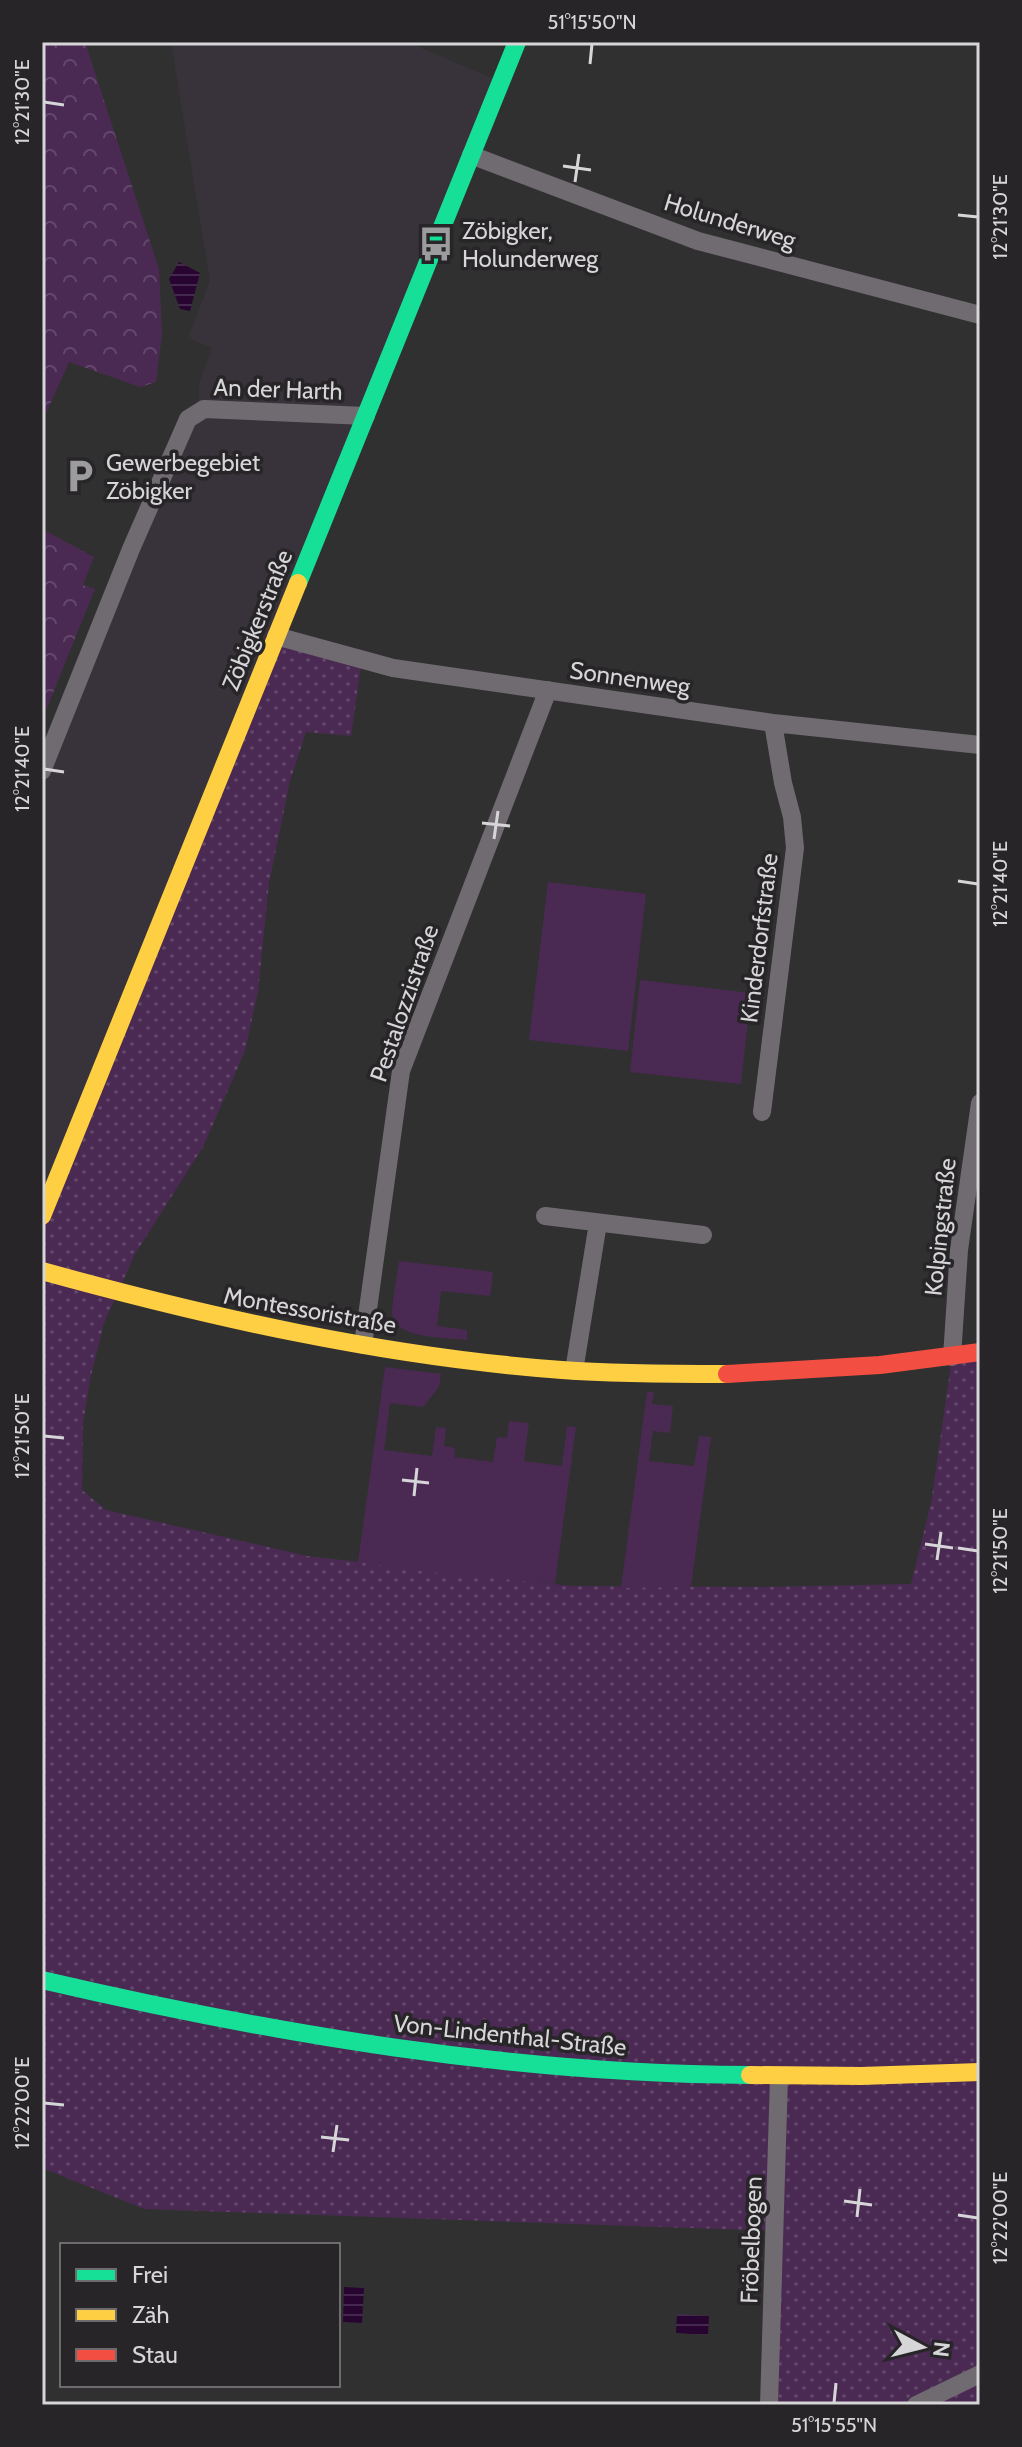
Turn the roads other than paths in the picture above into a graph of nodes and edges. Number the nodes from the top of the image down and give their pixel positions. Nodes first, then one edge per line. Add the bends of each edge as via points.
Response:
1 (517, 42) edge
2 (471, 155) junction
3 (980, 315) edge
4 (366, 416) junction
5 (276, 636) junction
6 (548, 690) junction
7 (773, 723) junction
8 (980, 745) edge
9 (42, 771) edge
10 (980, 1103) edge
11 (762, 1112) dead end
12 (42, 1216) edge
13 (545, 1216) dead end
14 (598, 1223) junction
15 (703, 1235) dead end
16 (42, 1271) edge
17 (363, 1345) junction
18 (980, 1352) edge
19 (952, 1357) junction
20 (574, 1371) junction
21 (42, 1980) edge
22 (980, 2072) edge
23 (779, 2077) junction
24 (980, 2374) edge
25 (769, 2405) edge
26 (916, 2405) edge

1 - 2 street, Zöbigkerstraße
2 - 3 street, Holunderweg via 698,241
2 - 4 street, Zöbigkerstraße
4 - 5 street, Zöbigkerstraße
4 - 9 street, An der Harth via 204,409 188,419
5 - 6 street, Sonnenweg via 393,668
5 - 12 street, Zöbigkerstraße
6 - 7 street, Sonnenweg
6 - 17 street, Pestalozzistraße via 401,1071
7 - 8 street, Sonnenweg
7 - 11 street, Kinderdorfstraße via 795,848
10 - 19 street, Kolpingstraße via 959,1250
13 - 14 street
14 - 15 street
14 - 20 street
16 - 17 street, Montessoristraße via 215,1317
17 - 20 street, Montessoristraße
18 - 19 street, Montessoristraße
19 - 20 street, Montessoristraße via 796,1372
21 - 23 street, Von-Lindenthal-Straße via 200,2017 446,2055 558,2067
22 - 23 street, Von-Lindenthal-Straße
23 - 25 street, Fröbelbogen
24 - 26 street

